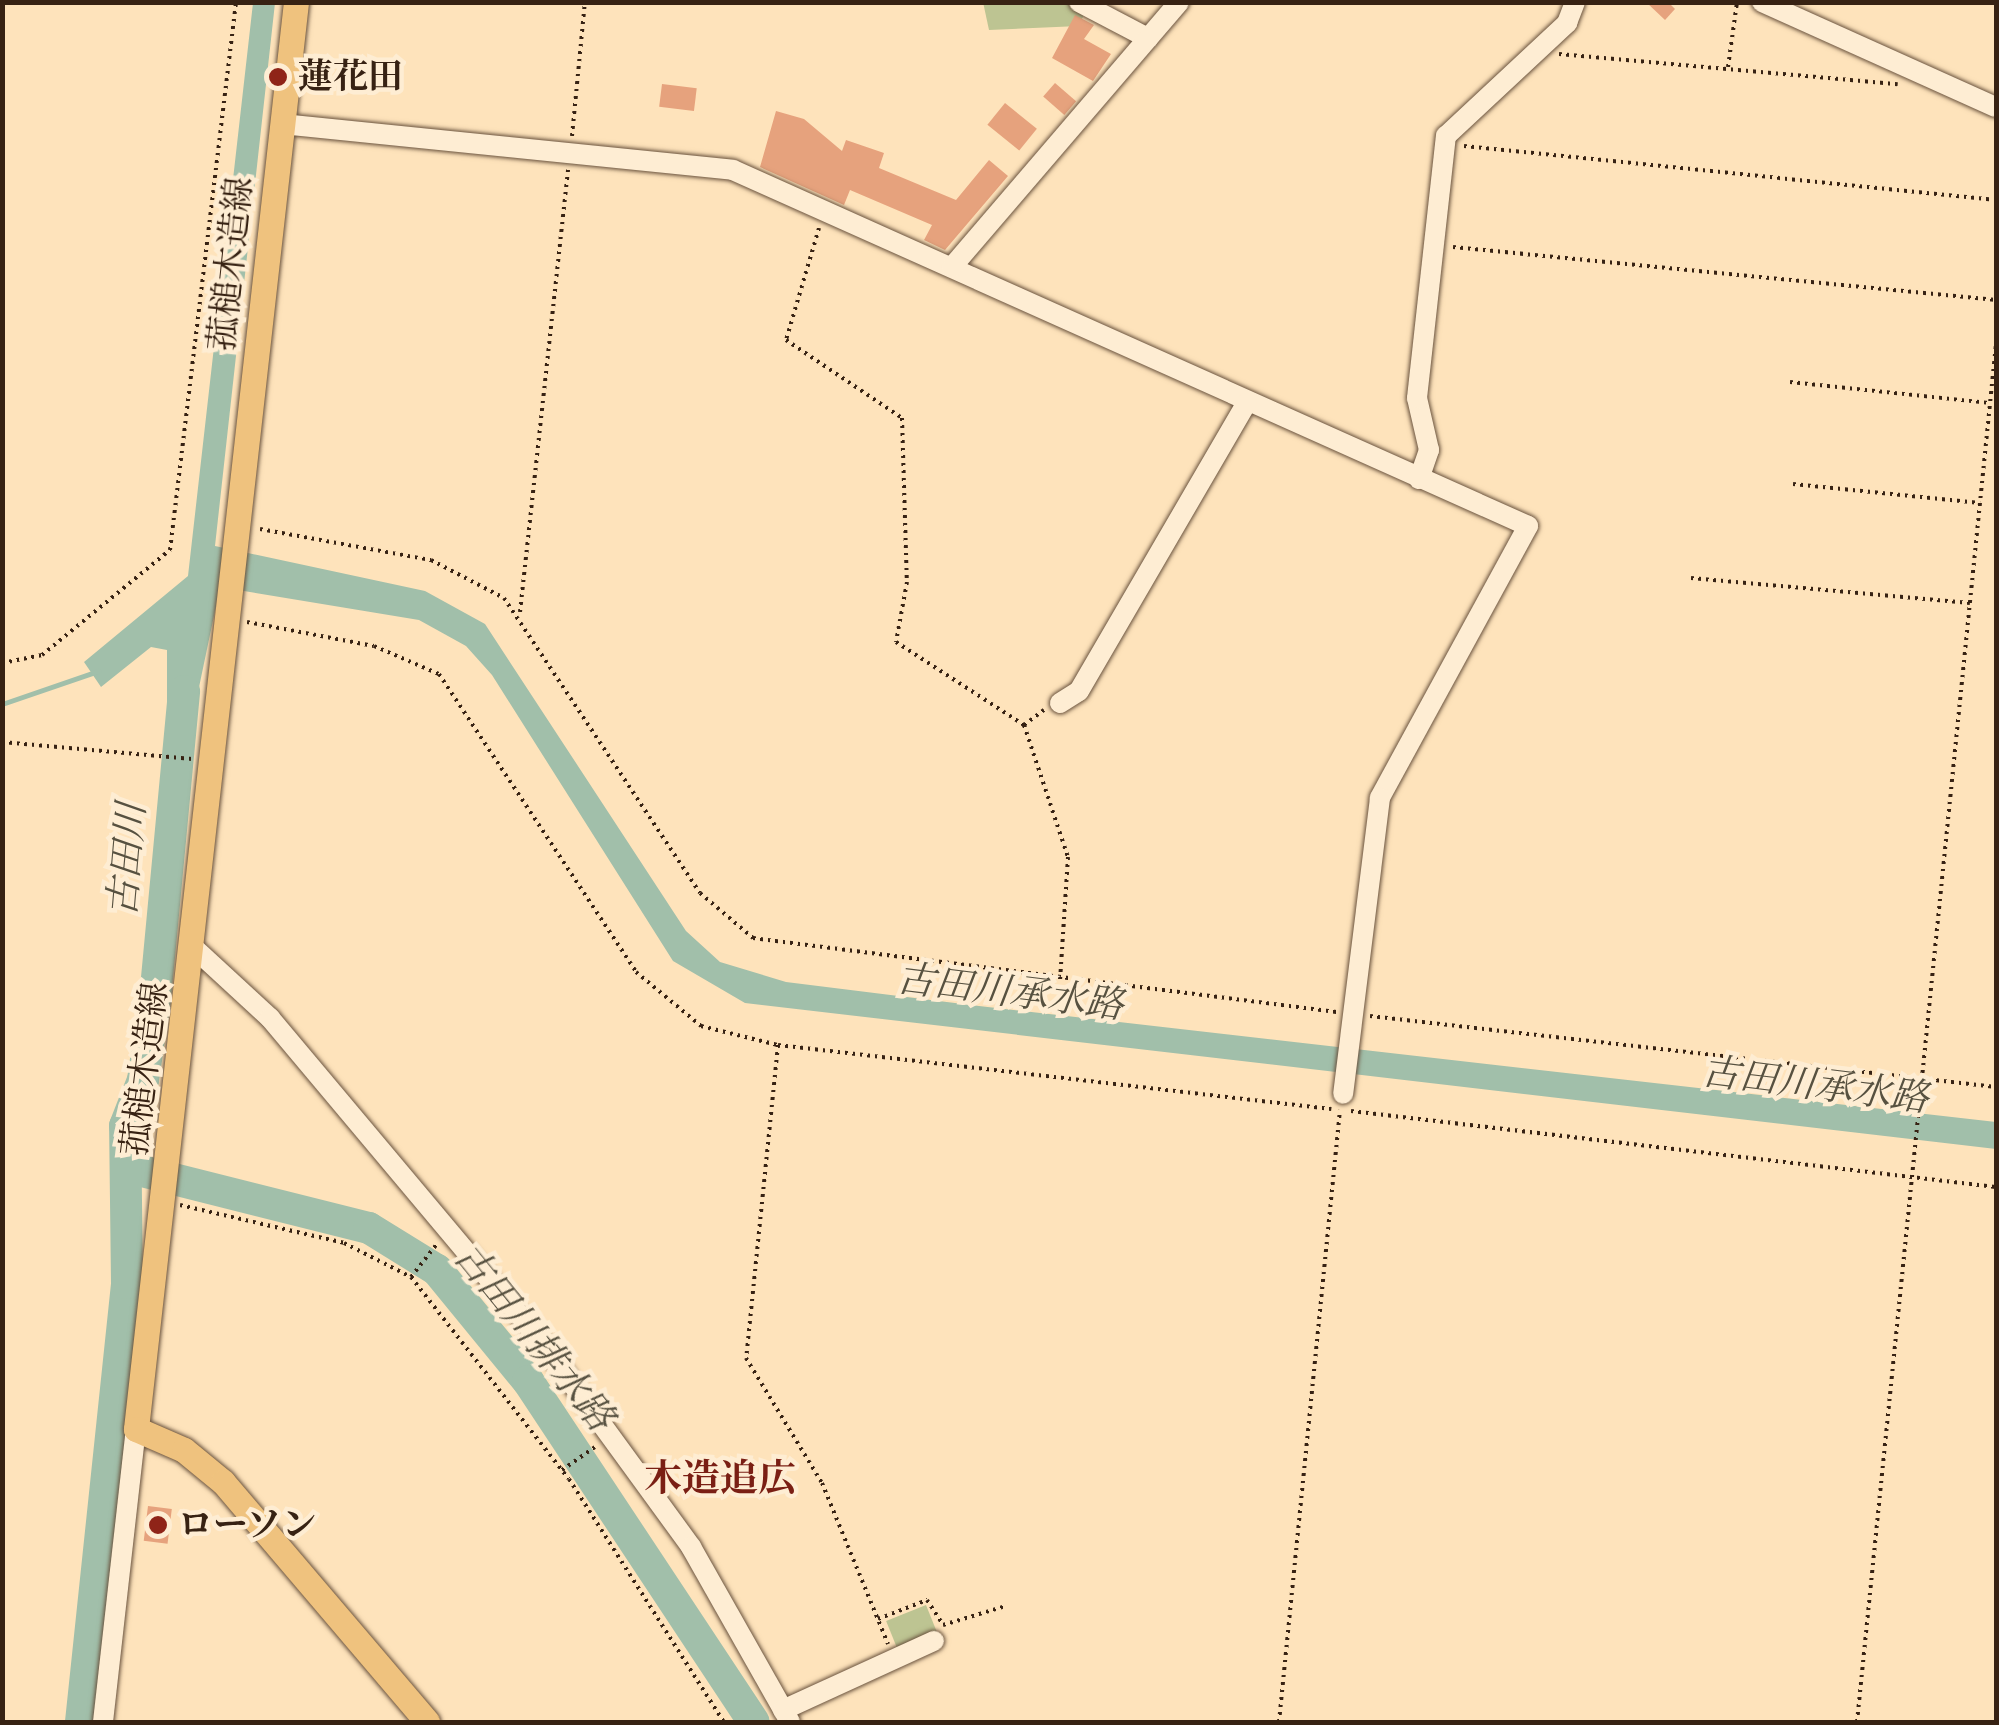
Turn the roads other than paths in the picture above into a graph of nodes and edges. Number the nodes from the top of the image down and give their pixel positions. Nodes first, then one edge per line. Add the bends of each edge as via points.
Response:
1 (296, 2) edge
2 (1079, 2) edge
3 (1179, 2) edge
4 (1575, 2) edge
5 (1762, 2) edge
6 (1148, 38) junction
7 (1996, 107) edge
8 (282, 124) junction
9 (952, 267) junction
10 (1247, 402) junction
11 (1419, 479) junction
12 (1060, 703) road end
13 (194, 949) junction
14 (1342, 1102) road end
15 (136, 1429) junction
16 (934, 1640) dead end
17 (787, 1716) edge
18 (103, 1722) edge
19 (426, 1722) edge

1 - 8 main road, 菰槌木造線
2 - 6 street
3 - 6 street
4 - 11 street via 1535,50 1449,130 1444,144 1417,398 1429,450
5 - 7 street
6 - 9 street
8 - 9 street via 717,166
8 - 13 main road, 菰槌木造線
9 - 10 street
10 - 11 street
10 - 12 street via 1079,690
11 - 14 street via 1530,532 1380,798
13 - 15 main road, 菰槌木造線
13 - 17 street via 283,1032 540,1341 691,1547
15 - 18 street
15 - 19 main road via 184,1450 224,1482
16 - 17 street

